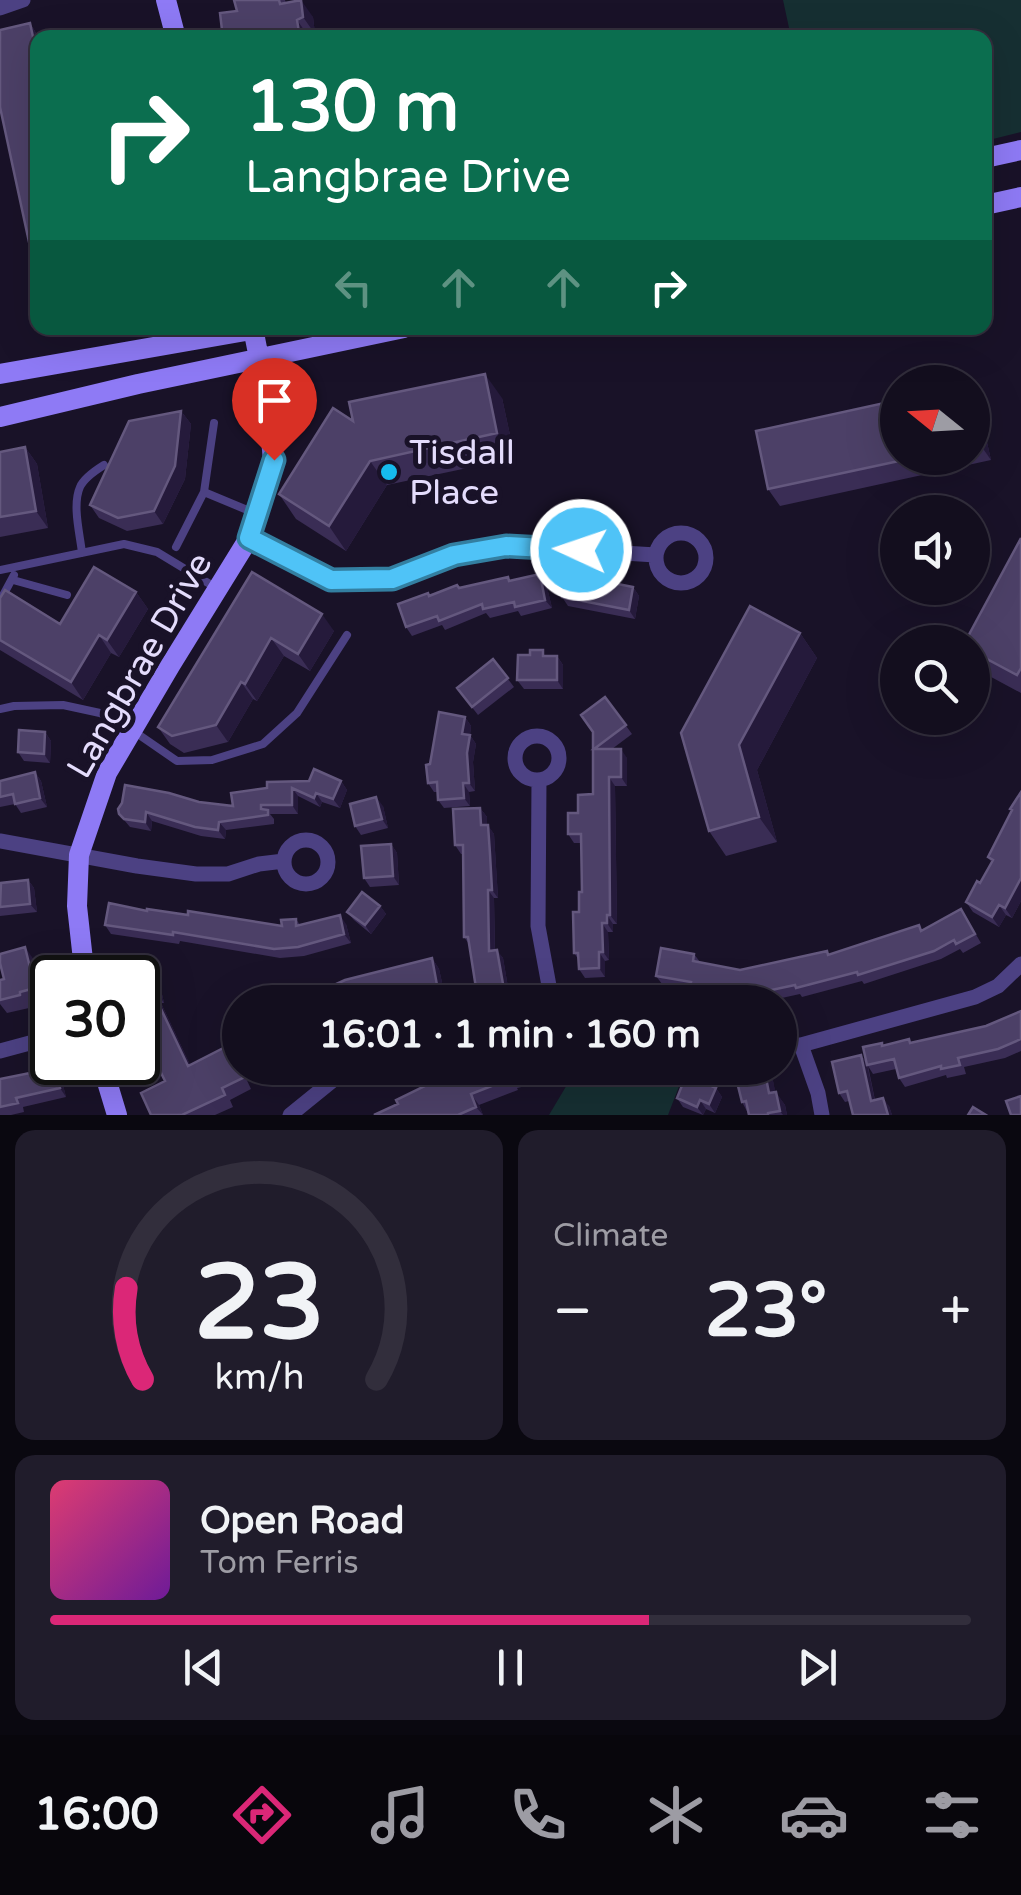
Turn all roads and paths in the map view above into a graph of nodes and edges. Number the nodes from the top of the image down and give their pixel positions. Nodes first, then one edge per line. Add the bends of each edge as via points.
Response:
1 (22, 0) edge
2 (166, 0) edge
3 (0, 8) edge
4 (174, 30) edge
5 (1021, 150) edge
6 (992, 156) edge
7 (1021, 197) edge
8 (992, 203) edge
9 (218, 335) edge
10 (257, 335) edge
11 (372, 335) edge
12 (259, 360) junction
13 (0, 374) edge
14 (0, 418) edge
15 (214, 423) dead end
16 (104, 464) edge
17 (204, 492) junction
18 (256, 514) junction
19 (249, 538) junction
20 (176, 547) dead end
21 (82, 553) junction
22 (656, 555) dead end
23 (16, 566) junction
24 (0, 570) edge
25 (13, 580) junction
26 (218, 589) junction
27 (67, 595) dead end
28 (0, 601) edge
29 (346, 635) dead end
30 (0, 710) edge
31 (132, 730) junction
32 (539, 780) dead end
33 (0, 841) edge
34 (78, 854) junction
35 (284, 861) dead end
36 (83, 955) edge
37 (1021, 964) edge
38 (549, 985) edge
39 (30, 1043) edge
40 (797, 1046) edge
41 (802, 1046) junction
42 (0, 1051) edge
43 (108, 1085) edge
44 (327, 1085) edge
45 (116, 1115) edge
46 (290, 1115) edge
47 (822, 1115) edge

1 - 3 street
2 - 4 street
5 - 6 street
7 - 8 street
9 - 13 street
10 - 12 street, Langbrae Drive
11 - 12 street
12 - 14 street
12 - 18 street, Langbrae Drive via 274,460
15 - 17 lane
16 - 21 lane via 80,487
17 - 18 lane
17 - 20 lane
18 - 19 street, Langbrae Drive
19 - 22 street via 331,580 392,579 454,555 506,546
19 - 26 street, Langbrae Drive
21 - 23 lane
21 - 26 lane via 124,544 157,552
23 - 24 lane
23 - 25 lane
25 - 27 lane
25 - 28 lane
26 - 31 street, Langbrae Drive
29 - 31 lane via 297,713 264,744 212,760 177,760
30 - 31 lane via 62,705
31 - 34 street, Langbrae Drive
32 - 38 street via 538,926
33 - 34 street
34 - 35 street via 196,874
34 - 36 street, Langbrae Drive
37 - 41 street via 975,997
39 - 42 street
40 - 41 street
41 - 47 street
43 - 45 street
44 - 46 street

